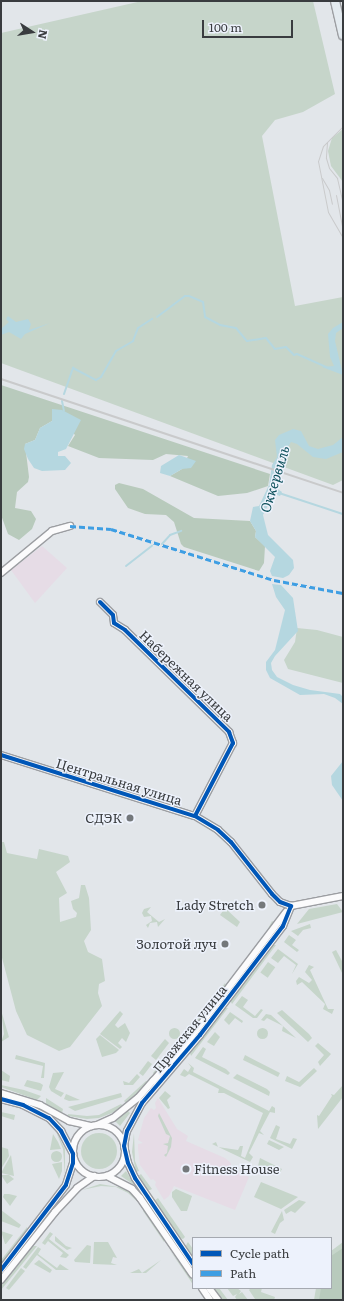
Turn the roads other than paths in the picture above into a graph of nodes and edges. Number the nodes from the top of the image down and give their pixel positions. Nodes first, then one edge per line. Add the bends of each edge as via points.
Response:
1 (335, 1) edge
2 (343, 35) edge
3 (70, 526) dead end
4 (1, 573) edge
5 (100, 602) dead end
6 (1, 755) edge
7 (195, 816) junction
8 (343, 896) edge
9 (280, 902) junction
10 (291, 906) junction
11 (281, 918) junction
12 (1, 1093) edge
13 (1, 1099) edge
14 (94, 1126) junction
15 (124, 1146) junction
16 (73, 1154) junction
17 (94, 1176) junction
18 (107, 1176) junction
19 (192, 1263) edge
20 (1, 1270) edge
21 (192, 1274) edge
22 (1, 1280) edge
23 (203, 1289) edge
24 (210, 1289) edge
25 (210, 1300) edge
26 (218, 1300) edge

1 - 2 main road
3 - 4 street via 52,531
5 - 7 street, Набережная улица via 113,614 114,623 130,635 229,732 233,743
6 - 7 street, Центральная улица
7 - 9 street, Центральная улица via 232,842
8 - 10 street
9 - 10 street
9 - 11 street
10 - 11 street, Пражская улица
10 - 15 street, Пражская улица via 283,926 200,1035 142,1103 131,1122
11 - 14 street, Пражская улица via 185,1045 138,1098 118,1114
12 - 14 street via 40,1104 69,1121
13 - 16 street via 23,1105 49,1118 61,1130
14 - 15 street via 113,1129
14 - 16 street via 77,1137
15 - 18 street via 124,1157 120,1167
15 - 19 street via 135,1178
16 - 17 street via 80,1169
16 - 20 street via 66,1185
17 - 18 street
17 - 22 street via 77,1188 55,1212
18 - 21 street via 132,1189 140,1198
23 - 25 street
24 - 26 street

